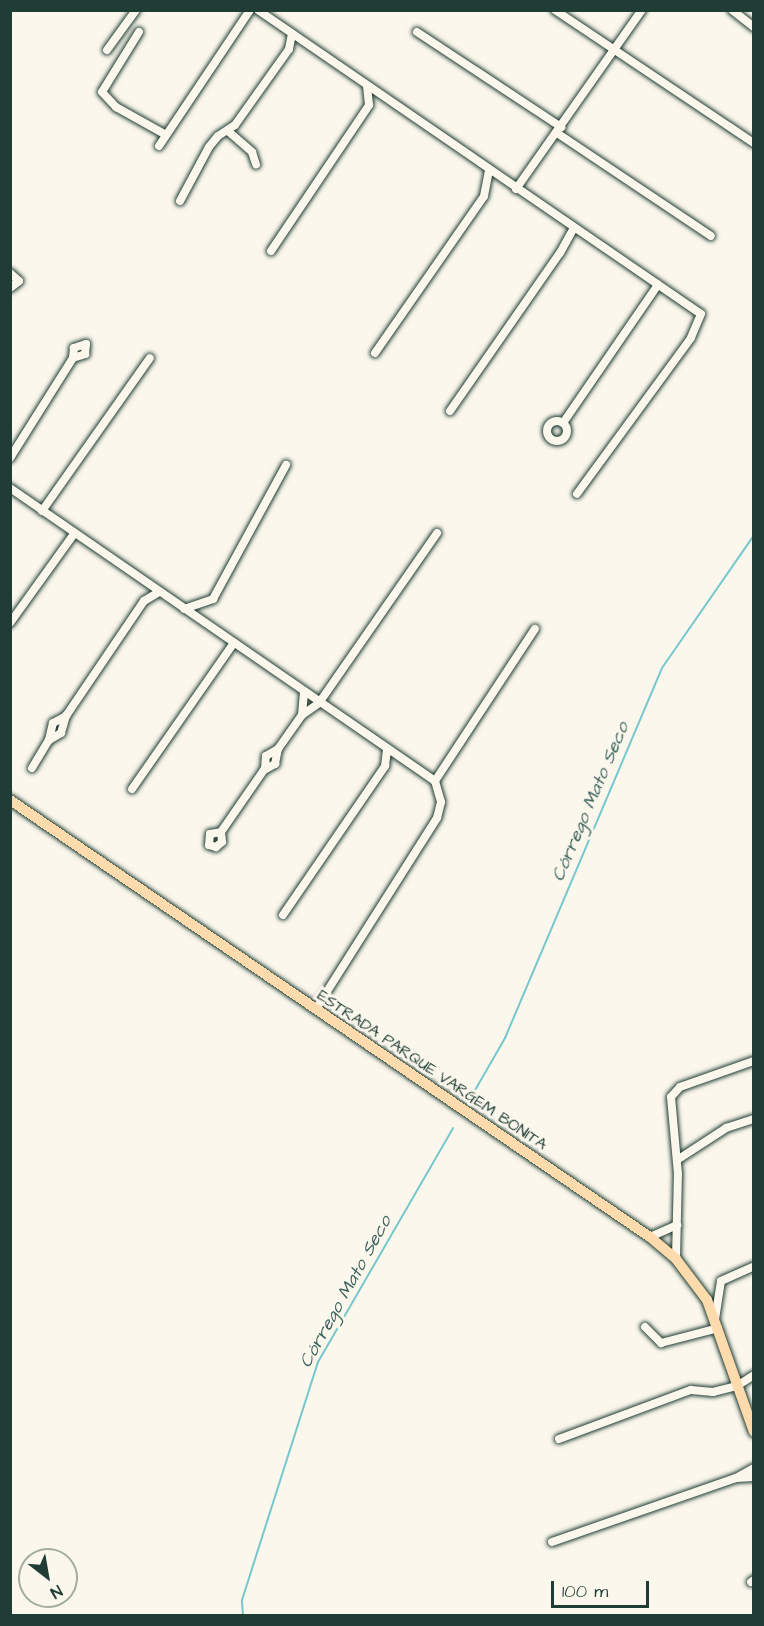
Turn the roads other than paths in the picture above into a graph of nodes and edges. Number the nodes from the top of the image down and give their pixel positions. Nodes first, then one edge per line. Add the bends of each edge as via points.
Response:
1 (136, 10) edge
2 (250, 10) edge
3 (258, 10) edge
4 (555, 10) edge
5 (642, 10) edge
6 (732, 10) edge
7 (753, 27) edge
8 (139, 32) dead end
9 (417, 32) dead end
10 (292, 34) junction
11 (302, 42) junction
12 (289, 49) junction
13 (107, 50) dead end
14 (614, 50) junction
15 (368, 86) junction
16 (386, 99) junction
17 (369, 105) junction
18 (559, 130) junction
19 (228, 131) junction
20 (166, 135) junction
21 (753, 143) edge
22 (159, 146) dead end
23 (256, 164) dead end
24 (489, 171) junction
25 (505, 182) junction
26 (516, 189) junction
27 (484, 196) junction
28 (180, 201) dead end
29 (574, 228) junction
30 (711, 236) dead end
31 (271, 251) dead end
32 (10, 273) edge
33 (658, 285) junction
34 (10, 288) edge
35 (375, 353) dead end
36 (73, 358) dead end
37 (150, 358) dead end
38 (450, 411) dead end
39 (563, 423) dead end
40 (10, 458) edge
41 (286, 465) dead end
42 (10, 488) edge
43 (577, 494) dead end
44 (42, 511) junction
45 (436, 533) dead end
46 (74, 534) junction
47 (148, 585) junction
48 (159, 592) junction
49 (144, 601) junction
50 (204, 604) junction
51 (184, 609) junction
52 (201, 621) junction
53 (10, 623) edge
54 (535, 629) dead end
55 (233, 644) junction
56 (304, 692) junction
57 (319, 703) junction
58 (302, 715) junction
59 (387, 750) junction
60 (400, 759) junction
61 (385, 766) junction
62 (32, 768) dead end
63 (435, 782) junction
64 (132, 789) dead end
65 (10, 800) edge
66 (221, 832) dead end
67 (283, 915) dead end
68 (316, 1009) junction
69 (753, 1061) edge
70 (753, 1119) edge
71 (677, 1160) junction
72 (677, 1225) junction
73 (650, 1237) junction
74 (676, 1259) junction
75 (753, 1266) edge
76 (716, 1323) junction
77 (645, 1327) dead end
78 (753, 1375) edge
79 (737, 1386) junction
80 (753, 1432) edge
81 (559, 1439) dead end
82 (753, 1468) edge
83 (753, 1477) edge
84 (736, 1478) junction
85 (552, 1542) dead end

1 - 13 street
2 - 20 street
3 - 10 street
4 - 14 street
5 - 14 street
6 - 7 street
8 - 20 street via 102,92 116,107
9 - 18 street
10 - 11 street
10 - 12 street
11 - 12 street
11 - 15 street
12 - 19 street
14 - 18 street
14 - 21 street
15 - 16 street
15 - 17 street
16 - 17 street
16 - 24 street
17 - 31 street
18 - 26 street
18 - 30 street
19 - 23 street via 252,152
19 - 28 street via 209,147
20 - 22 street
24 - 25 street
24 - 27 street
25 - 26 street
25 - 27 street
26 - 29 street
27 - 35 street
29 - 33 street
29 - 38 street
32 - 34 street via 19,281
33 - 39 street
33 - 43 street via 701,314 691,338
36 - 40 street
37 - 44 street
41 - 50 street via 272,497 240,545 228,575 213,599
42 - 44 street
44 - 46 street
45 - 57 street
46 - 47 street
46 - 53 street
47 - 48 street
47 - 49 street
48 - 49 street
48 - 51 street
49 - 62 street via 66,716 53,723 49,740
50 - 51 street
50 - 52 street
51 - 52 street
52 - 55 street
54 - 63 street
55 - 56 street
55 - 64 street
56 - 57 street
56 - 58 street
57 - 58 street
57 - 59 street
58 - 66 street via 278,749 278,761 265,769
59 - 60 street
59 - 61 street
60 - 61 street
60 - 63 street
61 - 67 street
63 - 68 street via 441,802 436,818
65 - 68 main road, ESTRADA PARQUE VARGEM BONITA
68 - 73 main road, ESTRADA PARQUE VARGEM BONITA
69 - 71 street via 675,1091 670,1116
70 - 71 street via 726,1128
71 - 72 street
72 - 73 street
72 - 74 street
73 - 74 main road, ESTRADA PARQUE VARGEM BONITA
74 - 76 main road, ESTRADA PARQUE VARGEM BONITA via 698,1284
75 - 76 street via 721,1281
76 - 77 street via 661,1343
76 - 79 main road, ESTRADA PARQUE VARGEM BONITA
78 - 79 street
79 - 80 main road, ESTRADA PARQUE VARGEM BONITA
79 - 81 street via 713,1392 691,1390
82 - 84 street
83 - 84 street
84 - 85 street

